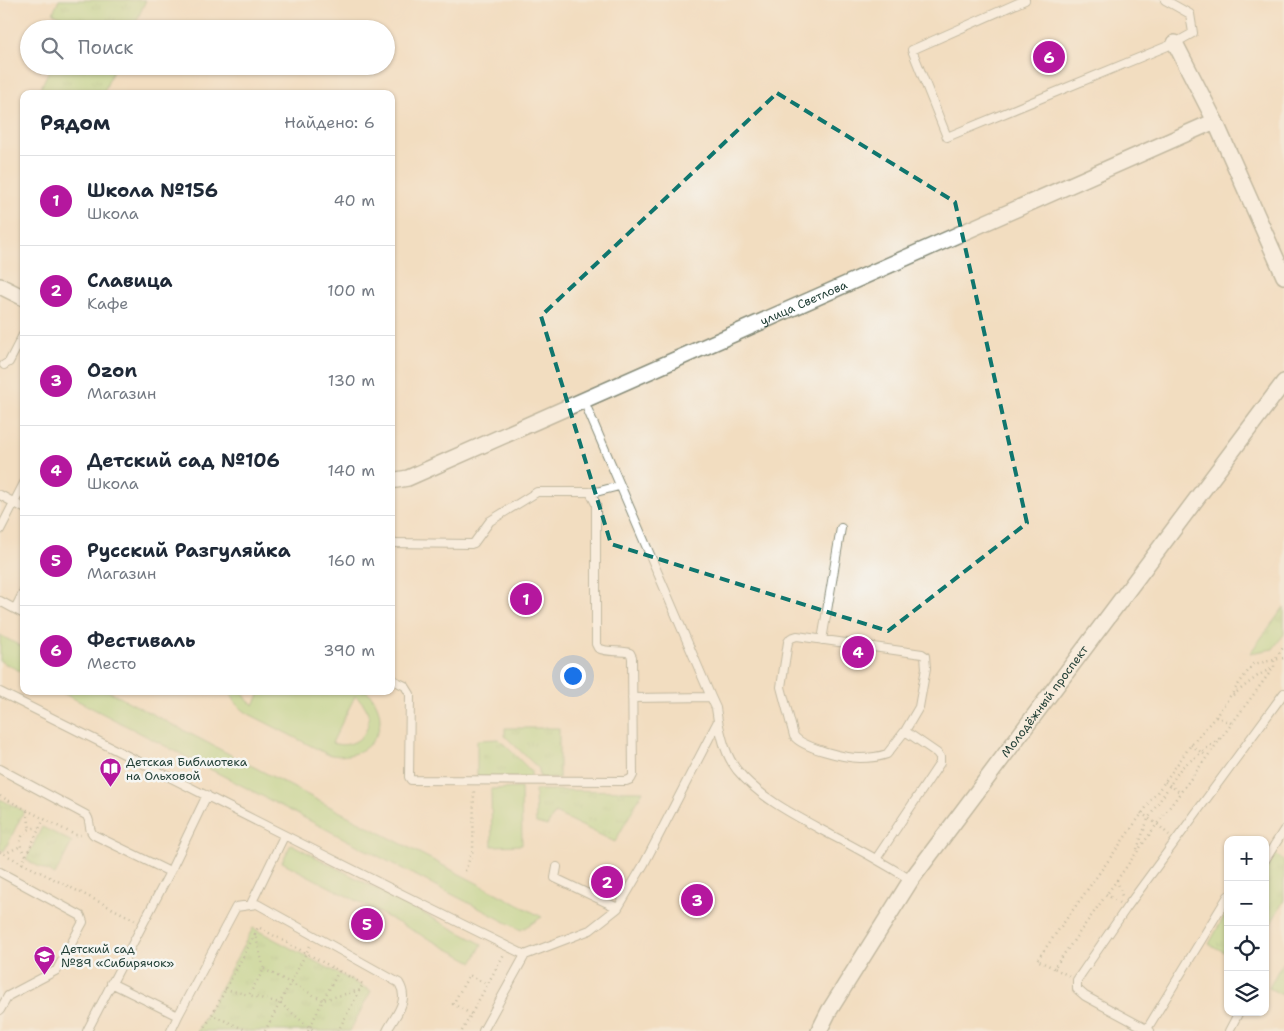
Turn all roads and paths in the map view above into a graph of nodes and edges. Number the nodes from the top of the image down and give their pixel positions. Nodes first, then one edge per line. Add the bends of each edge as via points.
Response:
1 (1025, 0) edge
2 (1165, 0) edge
3 (1175, 42) junction
4 (1215, 121) junction
5 (1284, 276) edge
6 (0, 286) edge
7 (20, 296) edge
8 (20, 341) edge
9 (2, 364) edge
10 (0, 374) edge
11 (1284, 382) edge
12 (584, 401) junction
13 (395, 480) edge
14 (619, 486) junction
15 (20, 492) edge
16 (590, 492) junction
17 (0, 495) edge
18 (14, 503) junction
19 (20, 506) edge
20 (841, 528) dead end
21 (0, 530) edge
22 (395, 543) edge
23 (20, 599) edge
24 (0, 601) edge
25 (15, 609) junction
26 (20, 612) edge
27 (822, 640) junction
28 (1284, 646) edge
29 (1284, 658) edge
30 (1274, 660) junction
31 (1274, 667) junction
32 (395, 681) edge
33 (0, 692) edge
34 (1284, 693) edge
35 (711, 697) junction
36 (632, 698) junction
37 (1216, 716) junction
38 (718, 721) junction
39 (1231, 723) junction
40 (905, 731) junction
41 (1223, 735) junction
42 (1191, 745) junction
43 (1201, 752) junction
44 (1207, 756) junction
45 (0, 769) edge
46 (474, 781) junction
47 (1165, 782) junction
48 (1170, 785) junction
49 (1181, 793) junction
50 (207, 795) junction
51 (0, 796) edge
52 (26, 810) junction
53 (1141, 813) junction
54 (44, 819) junction
55 (1148, 819) junction
56 (1157, 824) junction
57 (40, 828) junction
58 (30, 829) junction
59 (1284, 830) edge
60 (92, 833) junction
61 (284, 836) junction
62 (1175, 841) junction
63 (21, 846) junction
64 (0, 852) edge
65 (1136, 853) junction
66 (4, 854) junction
67 (1269, 854) edge
68 (26, 855) junction
69 (876, 859) junction
70 (22, 864) junction
71 (557, 867) dead end
72 (465, 871) dead end
73 (0, 872) edge
74 (170, 872) junction
75 (1116, 879) junction
76 (911, 880) junction
77 (1106, 894) junction
78 (1224, 903) edge
79 (251, 904) junction
80 (1127, 907) junction
81 (618, 908) junction
82 (142, 924) junction
83 (254, 934) junction
84 (316, 937) junction
85 (508, 946) junction
86 (306, 954) junction
87 (525, 954) junction
88 (1054, 968) junction
89 (264, 969) junction
90 (338, 971) junction
91 (1077, 980) junction
92 (111, 983) junction
93 (291, 983) junction
94 (488, 984) junction
95 (225, 989) junction
96 (360, 990) junction
97 (0, 992) edge
98 (249, 994) junction
99 (8, 996) junction
100 (323, 1000) junction
101 (280, 1003) junction
102 (0, 1010) edge
103 (471, 1014) junction
104 (212, 1015) junction
105 (178, 1016) junction
106 (1237, 1016) edge
107 (310, 1027) junction
108 (1149, 1030) edge
109 (87, 1031) edge
110 (171, 1031) edge
111 (203, 1031) edge
112 (248, 1031) edge
113 (265, 1031) edge
114 (308, 1031) edge
115 (314, 1031) edge
116 (338, 1031) edge
117 (387, 1031) edge
118 (462, 1031) edge
119 (484, 1031) edge
120 (819, 1031) edge
121 (1229, 1031) edge

1 - 3 lane via 912,50 947,137
2 - 3 lane via 1190,14 1194,33
3 - 4 street
4 - 5 street
4 - 12 street, улица Светлова
6 - 7 street
8 - 9 lane via 9,362
9 - 10 lane
11 - 76 street, Молодёжный проспект
12 - 13 street, улица Светлова via 408,478
12 - 14 lane
14 - 16 lane
14 - 35 lane
15 - 18 lane
16 - 22 lane via 537,492 490,522 474,543
16 - 36 lane via 596,504 596,644 603,650 630,653
17 - 18 lane
18 - 19 lane
18 - 21 lane
20 - 27 lane
23 - 25 lane
24 - 25 lane
25 - 26 lane
27 - 40 lane via 925,656 919,707
27 - 40 lane via 797,636 788,642 780,687 795,738 820,750 858,758 887,754
28 - 30 path
29 - 30 path
30 - 31 path
30 - 37 path via 1253,664
31 - 37 path via 1230,697
31 - 39 path
32 - 46 lane via 405,686 410,694 411,780
33 - 50 lane
34 - 62 lane
35 - 36 lane
35 - 38 lane
36 - 46 lane via 631,779
37 - 39 path
37 - 42 path
38 - 69 lane via 724,746 736,769 757,791
38 - 81 lane
39 - 41 path
40 - 69 lane via 937,753 940,763
41 - 43 path
41 - 44 path
42 - 43 path
42 - 47 path
43 - 44 path
43 - 48 path via 1181,768
44 - 49 path
45 - 60 lane via 86,815
46 - 72 path via 473,850
47 - 48 path
47 - 53 path
48 - 49 path
48 - 55 path
49 - 56 path
50 - 61 lane
50 - 74 lane
51 - 52 path
52 - 54 path
52 - 58 path
53 - 55 path
53 - 88 path via 1037,960
54 - 57 path
54 - 60 path via 78,836
55 - 56 path
55 - 65 path
56 - 62 path
56 - 65 path
57 - 58 path
57 - 68 path
58 - 63 path via 22,835
59 - 67 lane
60 - 74 lane
61 - 79 lane
61 - 85 lane
62 - 80 lane
63 - 66 path
63 - 68 path
64 - 66 path
65 - 75 path
66 - 70 path
68 - 70 path
69 - 76 lane
70 - 82 path
71 - 81 lane via 555,878
73 - 99 lane via 82,916 84,922 57,970
74 - 82 lane
75 - 77 path
75 - 80 path
76 - 120 street, Молодёжный проспект
77 - 80 path
77 - 88 path
78 - 108 lane
79 - 84 lane via 257,904
79 - 105 lane via 236,907
80 - 91 lane
81 - 87 lane via 590,930
82 - 92 lane
83 - 86 path via 258,927
83 - 89 path
83 - 95 path
84 - 86 path
84 - 117 lane via 399,983 404,991 404,1001
85 - 87 lane
85 - 94 path
86 - 90 path
86 - 93 path
87 - 119 lane
88 - 91 path
89 - 93 path
89 - 98 path
90 - 96 path via 363,984
90 - 100 path
91 - 108 lane via 1077,989 1085,996
92 - 105 lane
92 - 109 lane
93 - 100 path
93 - 101 path
94 - 103 path
94 - 103 path via 469,975 453,1004
95 - 98 path
95 - 104 path
96 - 100 path
96 - 116 path
97 - 99 lane
98 - 101 path
99 - 102 lane
100 - 107 path
101 - 107 path
101 - 113 path
103 - 118 path
104 - 111 path
104 - 112 path
105 - 110 lane
106 - 121 lane
107 - 114 path
107 - 115 path

